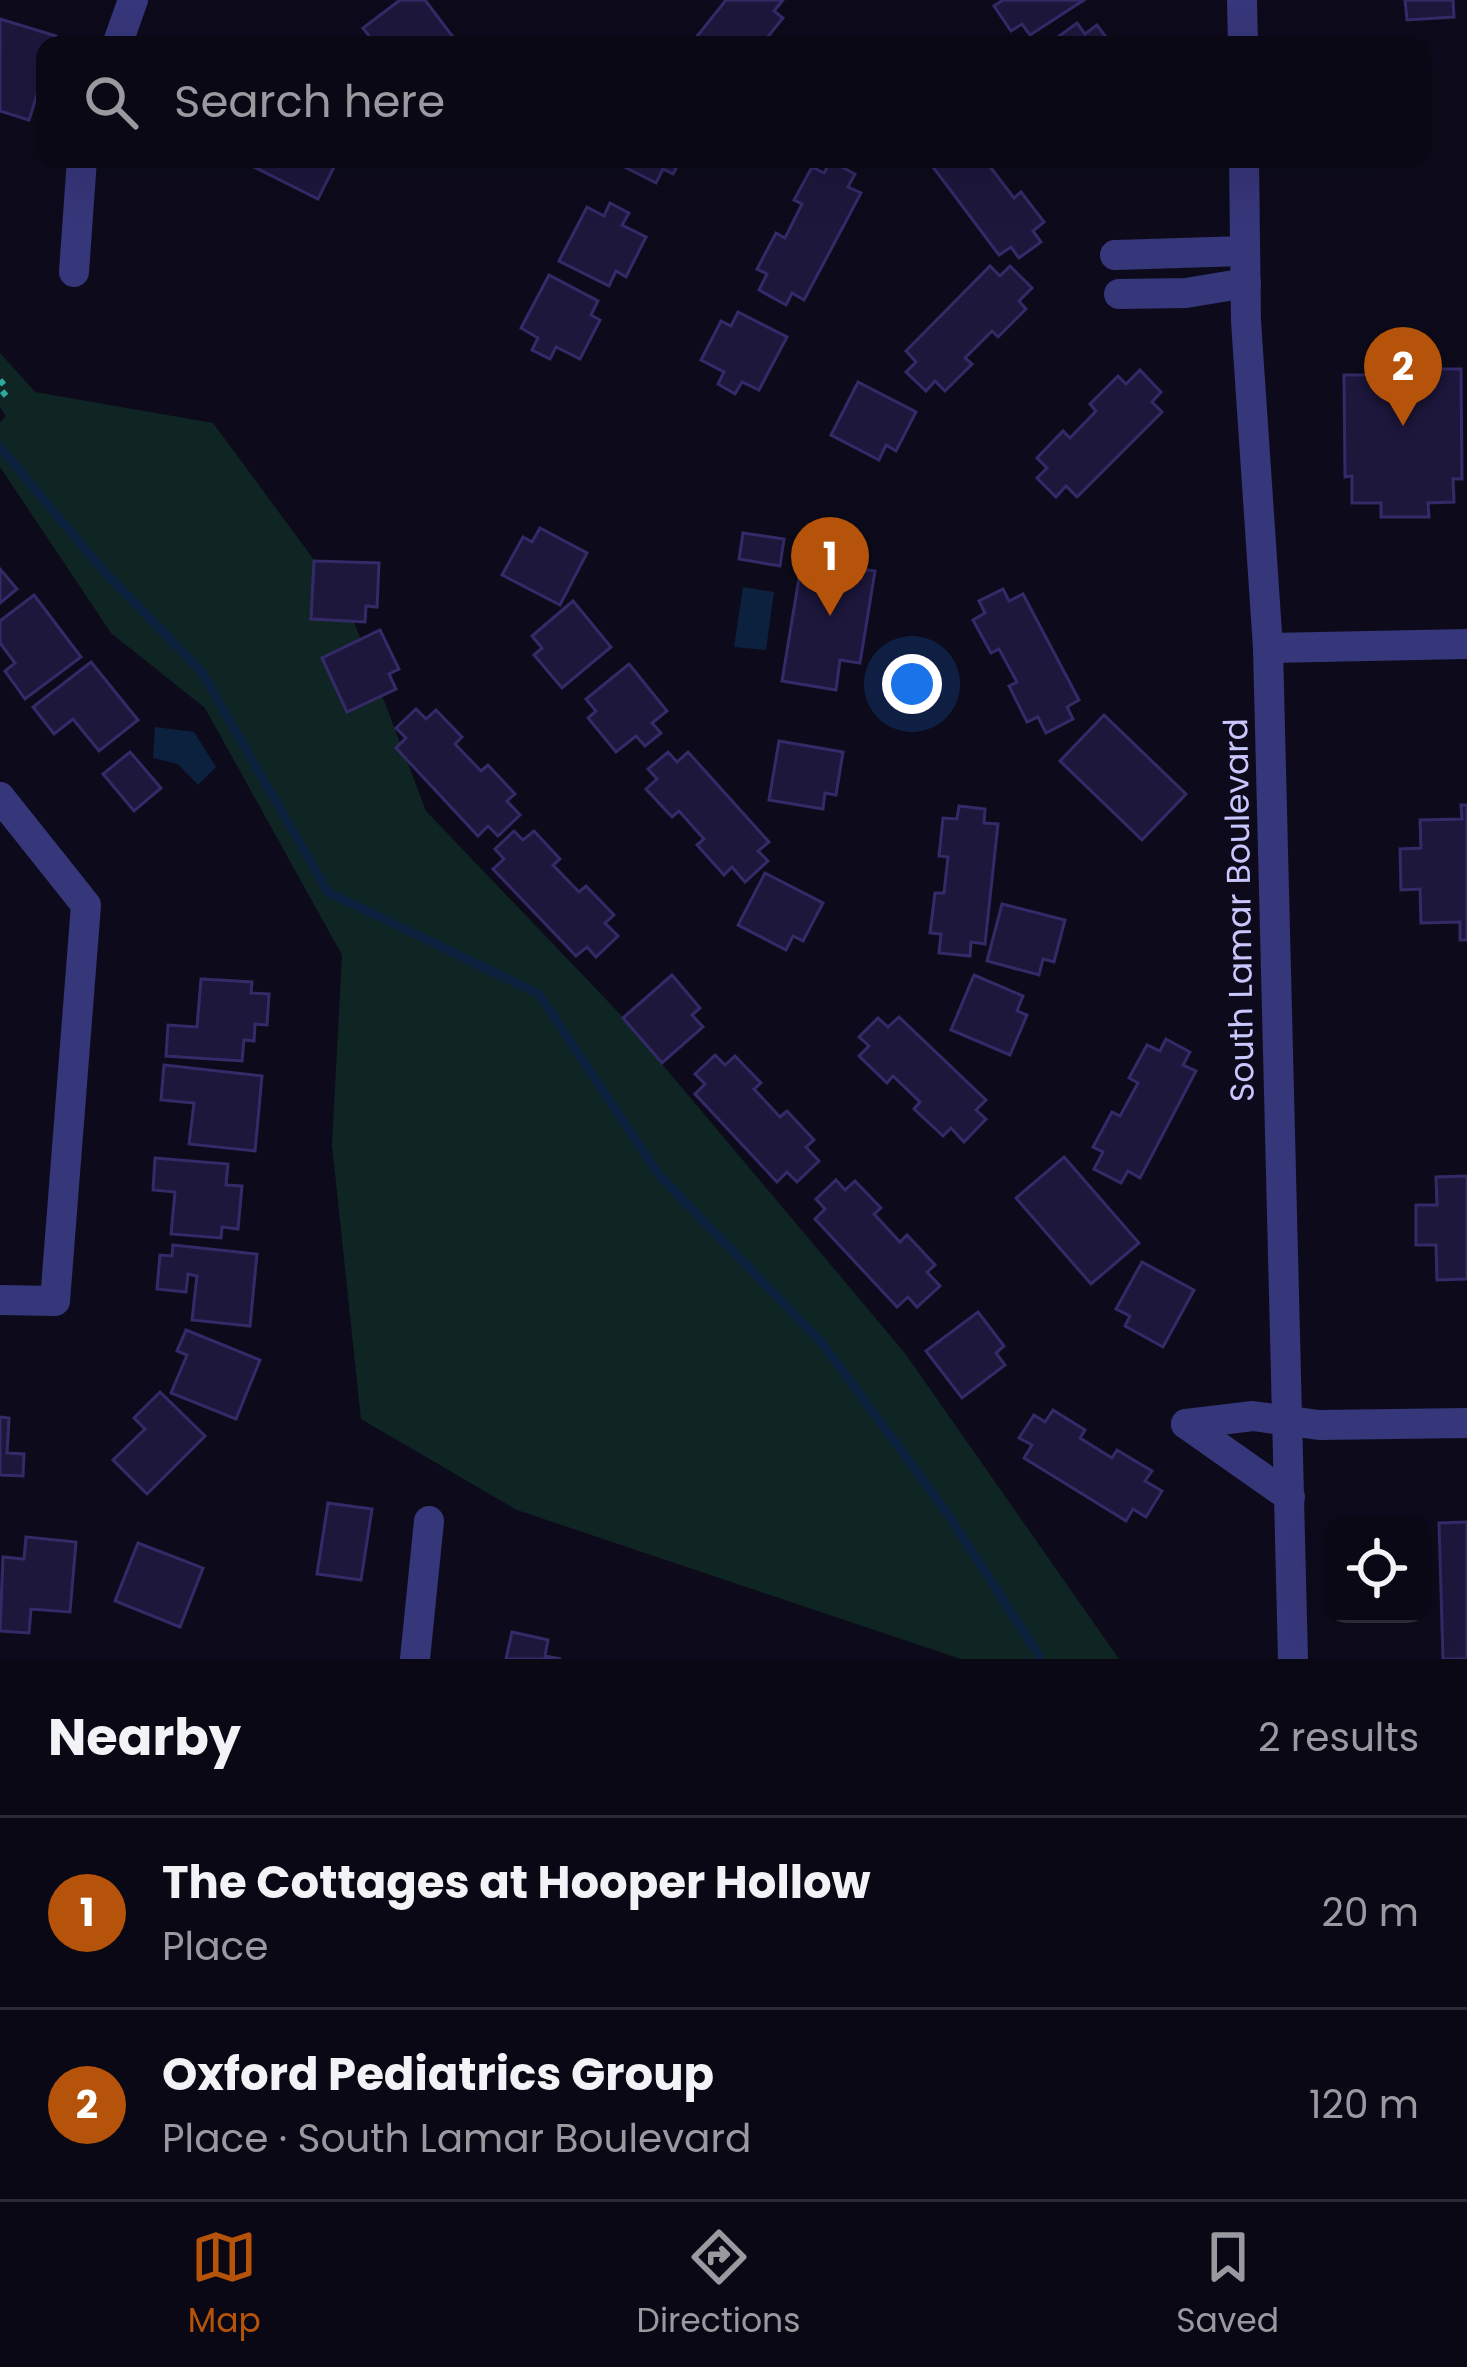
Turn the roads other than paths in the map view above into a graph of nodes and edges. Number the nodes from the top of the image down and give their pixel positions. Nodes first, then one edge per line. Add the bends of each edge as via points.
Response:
1 (134, 0) edge
2 (1242, 0) edge
3 (120, 36) edge
4 (1243, 36) edge
5 (81, 168) edge
6 (1244, 168) edge
7 (1245, 250) junction
8 (1115, 255) dead end
9 (74, 272) dead end
10 (1246, 283) junction
11 (1186, 293) junction
12 (1119, 294) dead end
13 (1246, 321) junction
14 (1467, 644) edge
15 (1268, 648) junction
16 (0, 797) edge
17 (0, 1300) edge
18 (1467, 1423) edge
19 (1288, 1434) junction
20 (1290, 1497) junction
21 (429, 1521) dead end
22 (415, 1659) edge
23 (1294, 1659) edge

1 - 3 street
2 - 4 street
5 - 9 street
6 - 7 street, South Lamar Boulevard
7 - 8 street
7 - 10 street, South Lamar Boulevard
10 - 11 street
10 - 13 street, South Lamar Boulevard
11 - 12 street
11 - 13 street
13 - 15 street, South Lamar Boulevard
14 - 15 street
15 - 19 street, South Lamar Boulevard
16 - 17 street via 86,905 56,1301
18 - 19 street
19 - 20 street, South Lamar Boulevard
19 - 20 street via 1218,1448
20 - 23 street, South Lamar Boulevard
21 - 22 street

